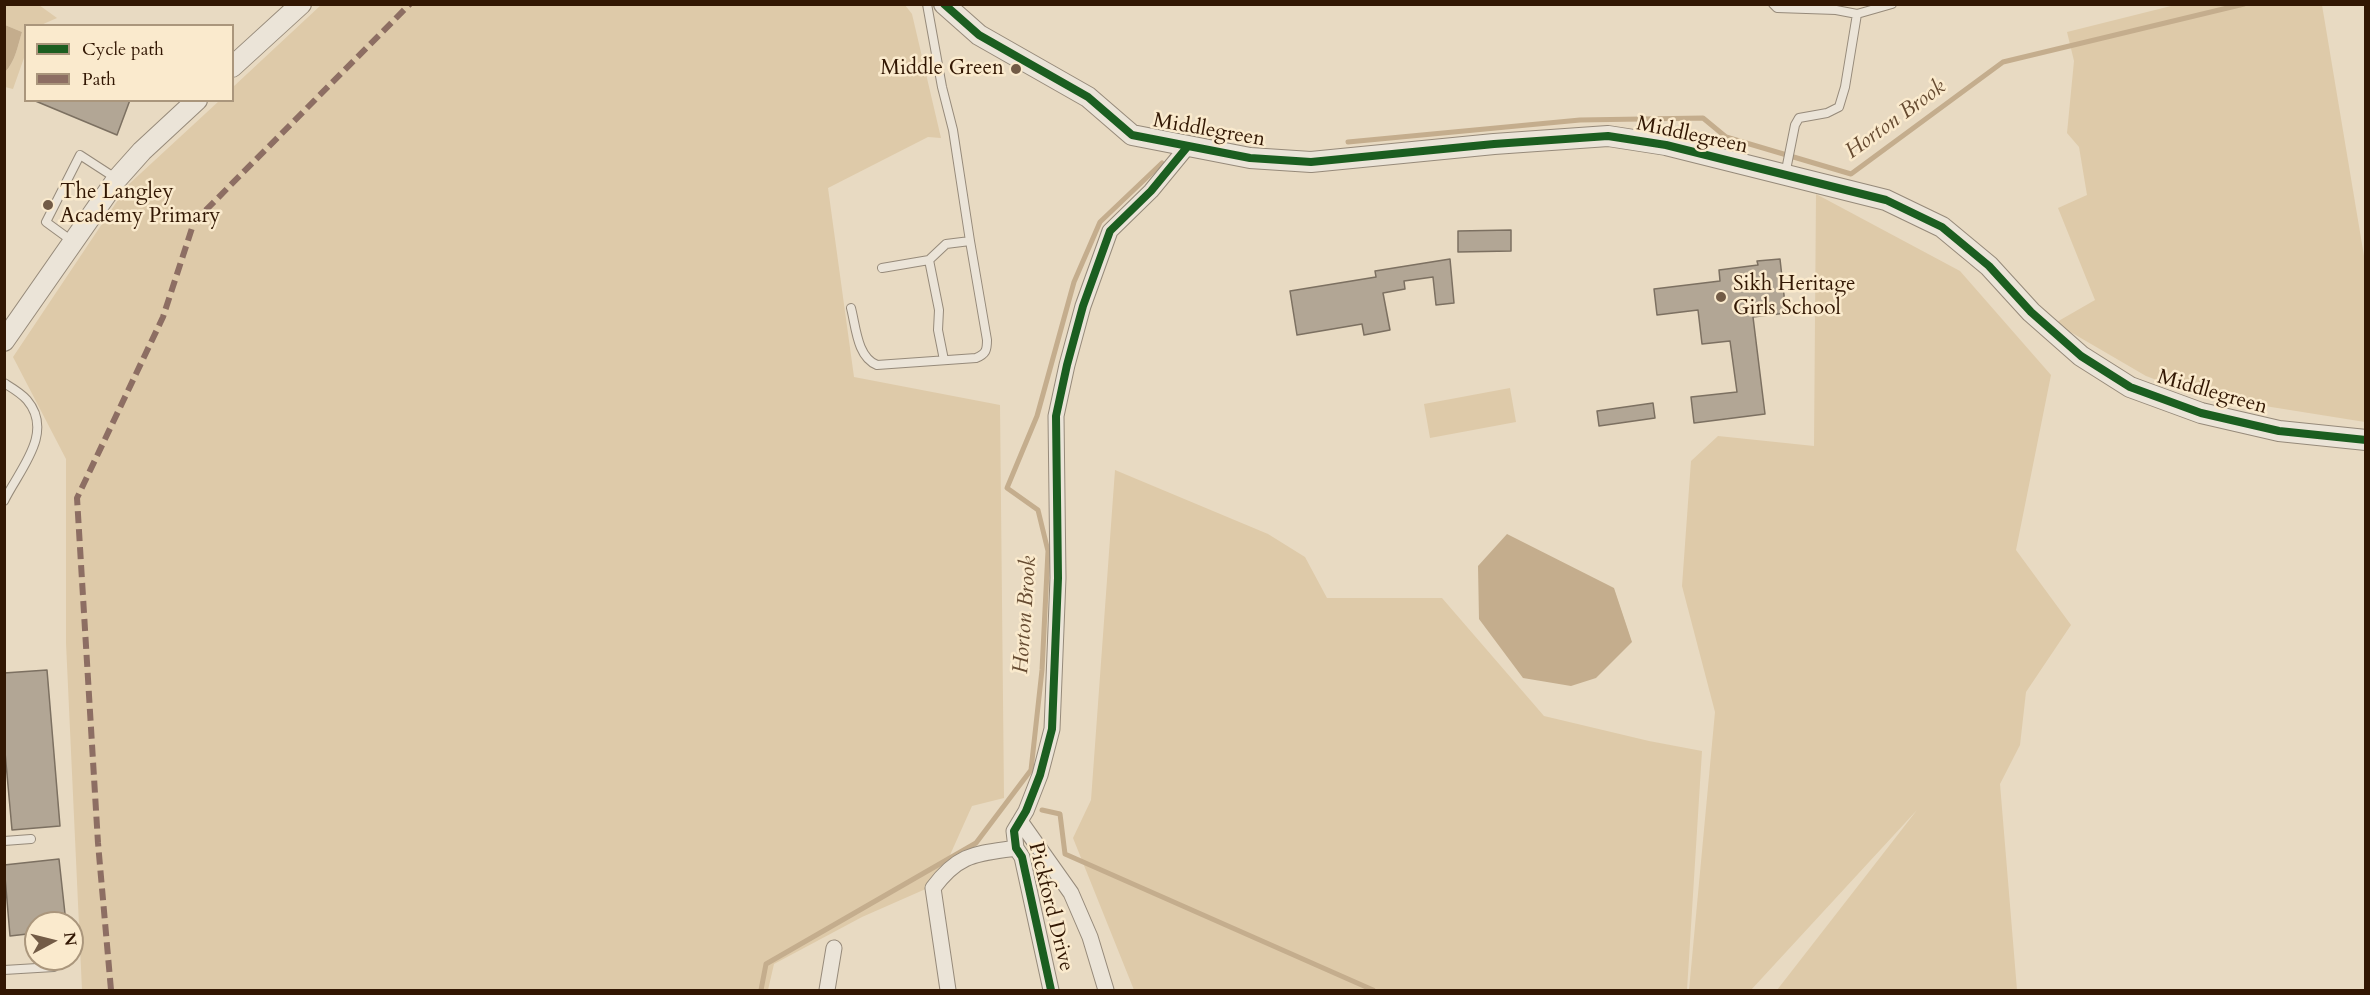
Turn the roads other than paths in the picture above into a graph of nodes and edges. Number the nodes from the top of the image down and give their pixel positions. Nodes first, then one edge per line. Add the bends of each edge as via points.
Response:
1 (301, 4) edge
2 (927, 4) edge
3 (944, 4) edge
4 (1773, 4) edge
5 (1892, 4) edge
6 (1857, 14) junction
7 (234, 65) edge
8 (195, 102) edge
9 (1188, 146) junction
10 (1785, 176) junction
11 (117, 179) junction
12 (970, 241) junction
13 (73, 242) junction
14 (928, 260) junction
15 (882, 268) dead end
16 (851, 308) dead end
17 (4, 341) edge
18 (944, 360) junction
19 (4, 383) edge
20 (2366, 440) edge
21 (4, 501) edge
22 (1017, 826) junction
23 (31, 839) dead end
24 (4, 841) edge
25 (1016, 848) junction
26 (834, 948) dead end
27 (24, 969) edge
28 (4, 970) edge
29 (827, 990) edge
30 (948, 990) edge
31 (1051, 990) edge
32 (1106, 990) edge

1 - 7 street
2 - 12 lane via 953,130
3 - 9 street, Middlegreen via 979,35 1088,97 1132,135
4 - 6 lane via 1777,8
5 - 6 lane
6 - 10 lane via 1839,106 1827,113 1799,118
8 - 11 street
9 - 10 street, Middlegreen via 1250,158 1311,162 1608,136 1666,145
9 - 22 street via 1151,191 1110,231 1066,365 1056,416 1058,578 1052,729 1040,775
10 - 20 street, Middlegreen via 1886,200 1942,226 2081,356 2130,387 2201,413 2279,431
11 - 13 street
11 - 13 lane via 80,155 46,222
12 - 14 lane via 946,244
12 - 18 lane via 987,350 975,358
13 - 17 street
14 - 15 lane
14 - 18 lane
16 - 18 lane via 861,346 870,362 877,365
19 - 21 lane via 26,398 36,413 39,428 33,450
22 - 25 street, Pickford Drive
22 - 32 street via 1071,893
23 - 24 lane
25 - 30 street via 970,855 946,871 933,888
25 - 31 street, Pickford Drive via 1022,857
26 - 29 street
27 - 28 lane

